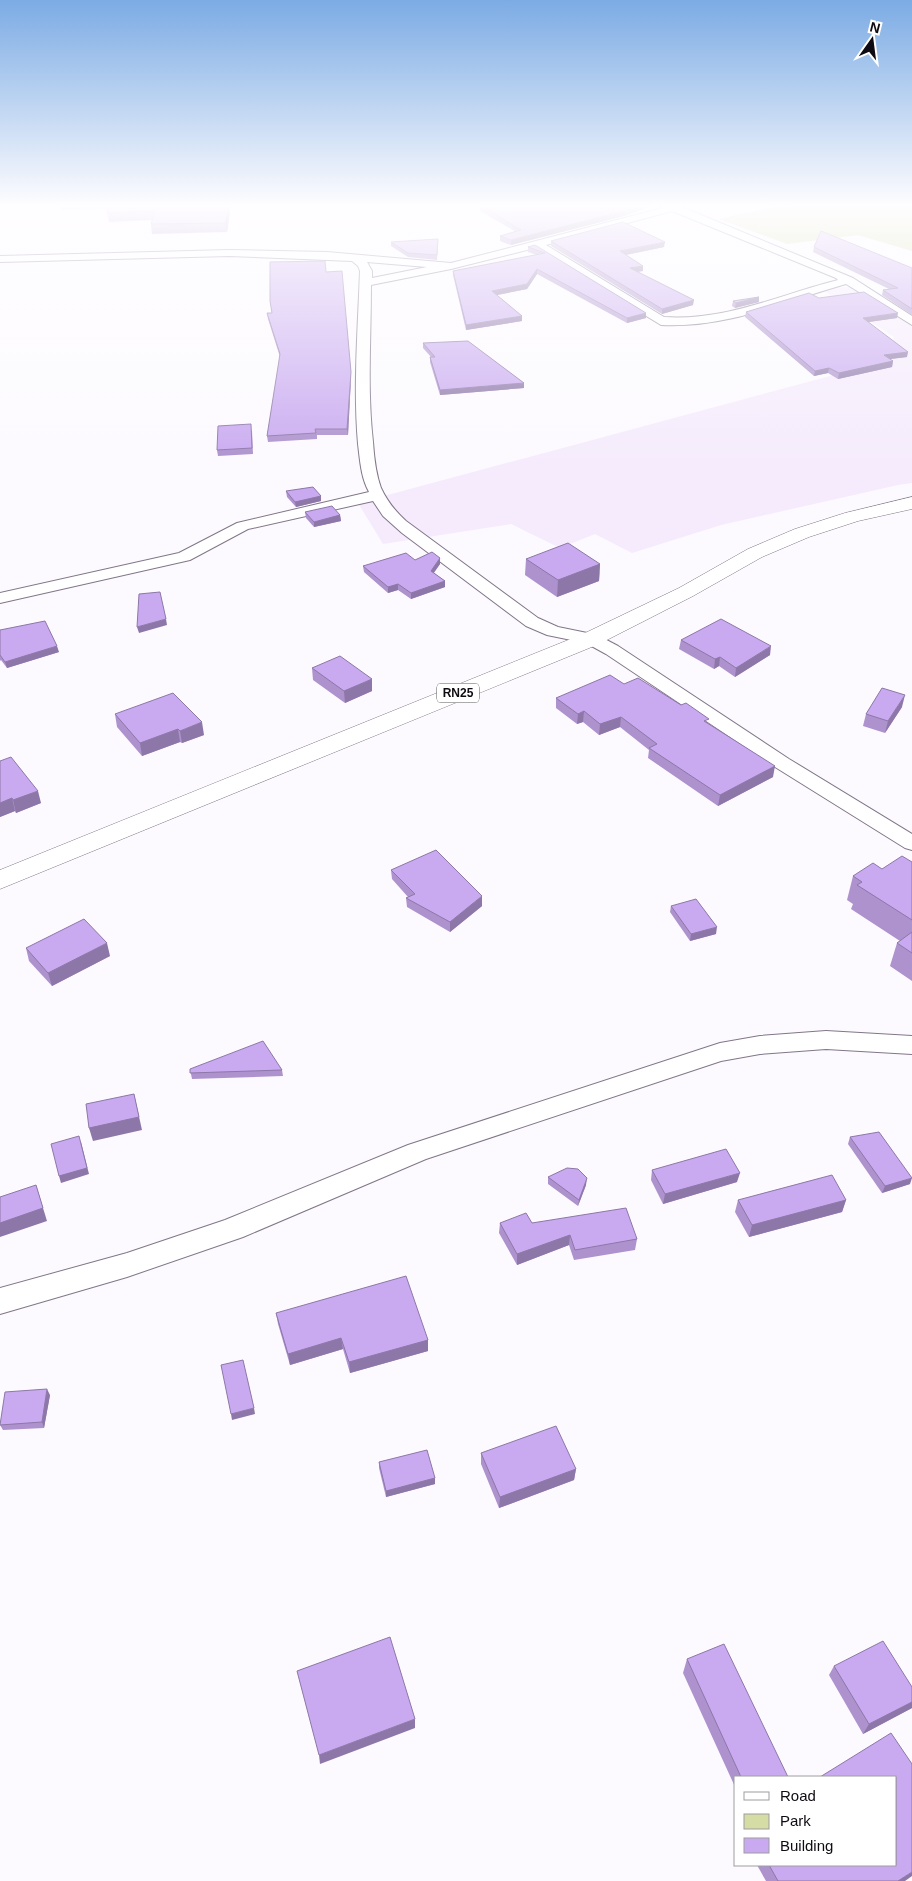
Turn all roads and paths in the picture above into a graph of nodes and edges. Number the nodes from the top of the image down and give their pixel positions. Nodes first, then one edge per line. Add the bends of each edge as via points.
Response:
1 (366, 291) edge
2 (613, 291) edge
3 (809, 291) edge
4 (866, 291) edge
5 (912, 321) edge
6 (377, 495) junction
7 (912, 504) edge
8 (0, 598) edge
9 (591, 639) junction
10 (912, 844) edge
11 (0, 880) edge
12 (912, 1045) edge
13 (0, 1301) edge

1 - 6 street via 364,431
2 - 3 street via 661,320 670,322 718,318 759,309
4 - 5 street
6 - 8 street via 243,526 184,557
6 - 9 street via 382,505 413,534 532,622 552,631
7 - 9 main road, RN25 via 852,517 754,553 686,592
9 - 10 street via 633,663 782,764
9 - 11 main road, RN25
12 - 13 street via 826,1040 720,1052 417,1152 232,1229 136,1262

